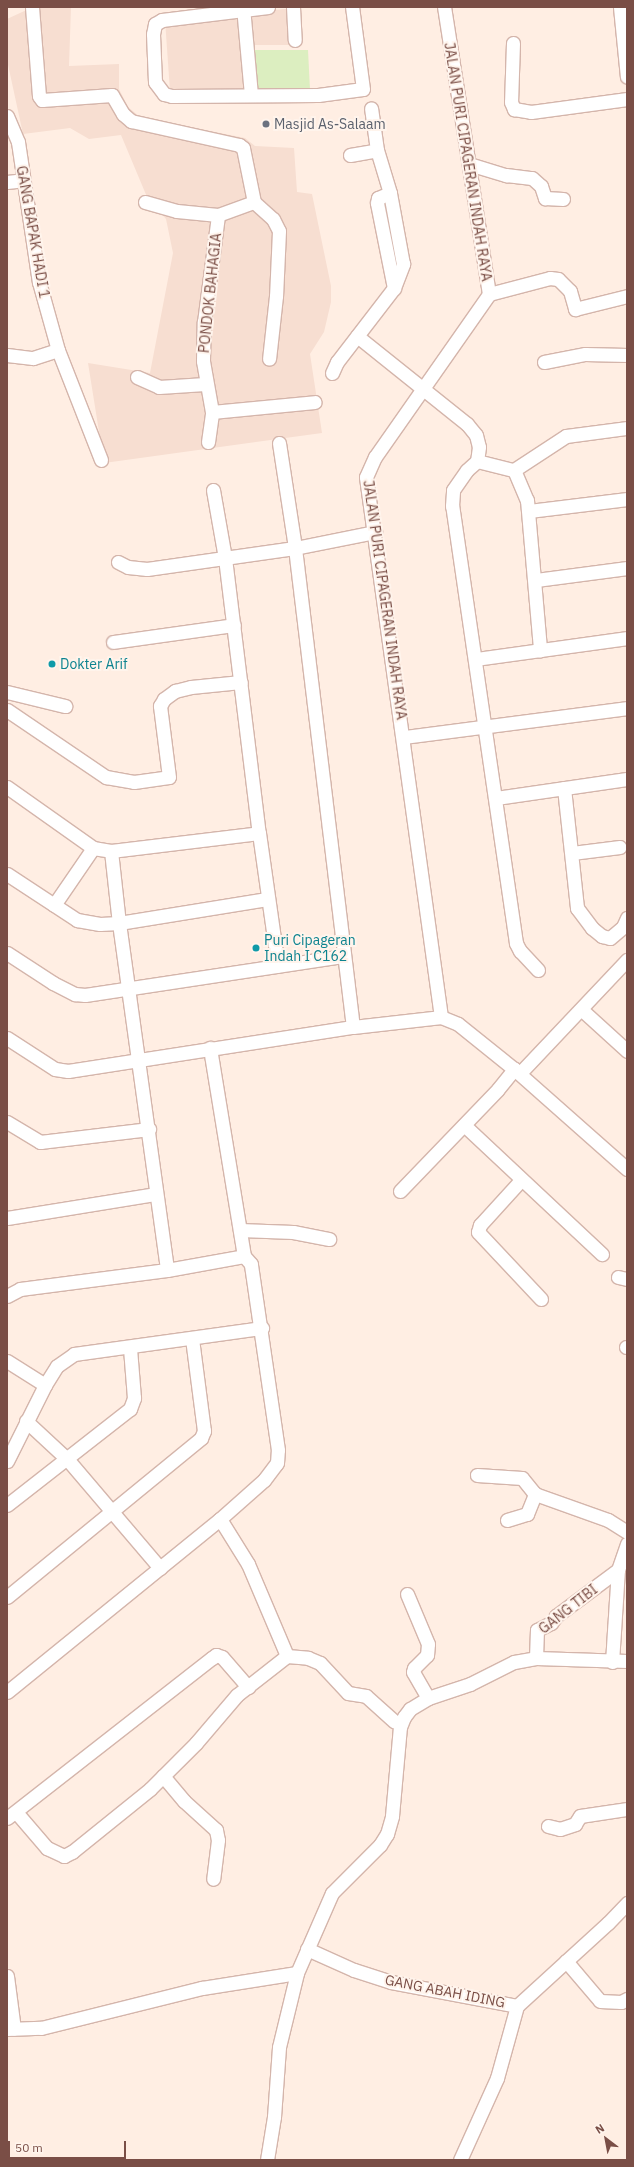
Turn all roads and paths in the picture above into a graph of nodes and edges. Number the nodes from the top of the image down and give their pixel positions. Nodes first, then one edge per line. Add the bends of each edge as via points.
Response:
1 (32, 7) edge
2 (268, 7) edge
3 (293, 7) edge
4 (352, 7) edge
5 (444, 7) edge
6 (620, 7) edge
7 (243, 8) edge
8 (295, 40) dead end
9 (514, 43) dead end
10 (627, 77) edge
11 (251, 95) junction
12 (627, 98) edge
13 (371, 108) dead end
14 (7, 116) edge
15 (377, 150) junction
16 (350, 155) dead end
17 (469, 164) junction
18 (564, 199) dead end
19 (145, 202) dead end
20 (254, 202) junction
21 (218, 215) junction
22 (489, 294) junction
23 (627, 296) edge
24 (357, 336) junction
25 (47, 354) junction
26 (7, 355) edge
27 (627, 355) edge
28 (270, 359) dead end
29 (544, 362) dead end
30 (332, 373) dead end
31 (137, 377) dead end
32 (205, 384) junction
33 (424, 388) junction
34 (315, 402) dead end
35 (212, 412) junction
36 (627, 428) edge
37 (208, 442) dead end
38 (279, 443) dead end
39 (101, 460) dead end
40 (477, 461) junction
41 (514, 470) junction
42 (213, 490) dead end
43 (627, 499) edge
44 (529, 511) junction
45 (375, 532) junction
46 (295, 548) junction
47 (225, 558) junction
48 (118, 562) dead end
49 (627, 568) edge
50 (536, 580) junction
51 (234, 625) junction
52 (627, 638) edge
53 (113, 642) dead end
54 (540, 650) junction
55 (476, 659) junction
56 (241, 682) junction
57 (9, 696) edge
58 (65, 706) dead end
59 (627, 708) edge
60 (7, 710) edge
61 (485, 727) junction
62 (404, 737) junction
63 (627, 779) edge
64 (7, 787) edge
65 (564, 788) junction
66 (496, 798) junction
67 (258, 833) junction
68 (92, 848) junction
69 (620, 848) dead end
70 (111, 851) junction
71 (572, 853) junction
72 (7, 874) edge
73 (267, 899) junction
74 (54, 905) junction
75 (627, 918) edge
76 (119, 923) junction
77 (7, 953) edge
78 (344, 956) junction
79 (627, 960) edge
80 (278, 966) junction
81 (538, 970) dead end
82 (128, 989) junction
83 (582, 1010) junction
84 (441, 1017) junction
85 (353, 1027) junction
86 (7, 1039) edge
87 (210, 1048) junction
88 (627, 1051) edge
89 (137, 1060) junction
90 (517, 1071) junction
91 (7, 1122) edge
92 (464, 1125) junction
93 (148, 1129) junction
94 (627, 1169) edge
95 (521, 1180) junction
96 (400, 1191) dead end
97 (156, 1194) junction
98 (10, 1214) edge
99 (240, 1230) junction
100 (329, 1239) dead end
101 (602, 1254) dead end
102 (244, 1256) junction
103 (167, 1270) junction
104 (7, 1296) edge
105 (541, 1299) dead end
106 (262, 1328) junction
107 (192, 1339) junction
108 (130, 1348) junction
109 (7, 1361) edge
110 (45, 1385) junction
111 (26, 1421) junction
112 (68, 1460) junction
113 (7, 1461) edge
114 (477, 1475) dead end
115 (535, 1494) junction
116 (7, 1505) edge
117 (112, 1512) junction
118 (220, 1518) junction
119 (507, 1520) dead end
120 (627, 1532) edge
121 (627, 1544) edge
122 (160, 1568) junction
123 (618, 1570) junction
124 (407, 1594) dead end
125 (7, 1597) edge
126 (287, 1656) junction
127 (536, 1658) junction
128 (627, 1661) edge
129 (612, 1662) junction
130 (248, 1687) junction
131 (7, 1692) edge
132 (428, 1698) junction
133 (394, 1721) dead end
134 (163, 1776) junction
135 (627, 1809) edge
136 (12, 1815) edge
137 (548, 1826) dead end
138 (213, 1879) dead end
139 (627, 1903) edge
140 (307, 1949) junction
141 (566, 1961) junction
142 (297, 1973) junction
143 (7, 1976) edge
144 (627, 1999) edge
145 (517, 2006) junction
146 (11, 2029) edge
147 (267, 2160) edge
148 (460, 2160) edge

1 - 20 street via 42,100 112,95 122,114 130,121 239,145 246,155
2 - 7 street
3 - 8 street
4 - 11 street via 363,89 318,95
5 - 17 street, JALAN PURI CIPAGERAN INDAH RAYA
6 - 10 street
7 - 11 street
7 - 11 street via 168,18 155,24 155,82 164,94 172,96
9 - 12 street via 511,102 514,108 531,112
13 - 15 street
14 - 25 street, GANG BAPAK HADI 1 via 18,142
15 - 16 street
15 - 24 street via 390,193 403,264 394,288
17 - 18 street via 506,176 532,178 541,186 545,198
17 - 22 street, JALAN PURI CIPAGERAN INDAH RAYA
19 - 21 street, PONDOK BAHAGIA via 177,211
20 - 21 street, PONDOK BAHAGIA
20 - 28 street via 273,219 279,230
21 - 32 street, PONDOK BAHAGIA via 204,322
22 - 23 street via 550,278 564,282 570,291 575,309
22 - 33 street, JALAN PURI CIPAGERAN INDAH RAYA
24 - 30 street
24 - 33 street
25 - 26 street
25 - 39 street, GANG BAPAK HADI 1
27 - 29 street via 584,354
31 - 32 street via 159,386
32 - 35 street, PONDOK BAHAGIA
33 - 40 street via 467,424 476,435 479,447
33 - 45 street, JALAN PURI CIPAGERAN INDAH RAYA via 368,467 366,477
34 - 35 street
35 - 37 street, PONDOK BAHAGIA
36 - 41 street via 566,436
38 - 46 street
40 - 41 street
40 - 55 street via 467,470 451,498
41 - 44 street
42 - 47 street
43 - 44 street
44 - 50 street
45 - 46 street
45 - 62 street, JALAN PURI CIPAGERAN INDAH RAYA
46 - 47 street
46 - 78 street
47 - 48 street via 147,569 128,567
47 - 51 street
49 - 50 street
50 - 54 street
51 - 53 street
51 - 56 street
52 - 54 street
54 - 55 street
55 - 61 street
56 - 60 street via 192,687 175,691 164,699 160,706 169,777 134,782 106,776
56 - 67 street
57 - 58 street
59 - 61 street
61 - 62 street
61 - 66 street
62 - 84 street, JALAN PURI CIPAGERAN INDAH RAYA
63 - 65 street
64 - 68 street
65 - 66 street
65 - 71 street
66 - 81 street via 516,942 520,951
67 - 70 street
67 - 73 street
68 - 70 street
68 - 74 street
69 - 71 street
70 - 76 street
71 - 75 street via 577,908 583,918 602,936 610,938 623,928
72 - 74 street
73 - 76 street
73 - 80 street
74 - 76 street via 77,920
76 - 82 street
77 - 82 street via 75,994
78 - 80 street
78 - 85 street
79 - 83 street
80 - 82 street
82 - 89 street
83 - 88 street
83 - 90 street
84 - 85 street
84 - 90 street via 458,1024
85 - 87 street
86 - 89 street via 55,1069 68,1071
87 - 89 street
87 - 99 street
89 - 93 street
90 - 92 street
90 - 94 street
91 - 93 street via 40,1142
92 - 95 street
92 - 96 street
93 - 97 street
95 - 101 street
95 - 105 street via 480,1225 478,1232
97 - 98 street
97 - 103 street
99 - 100 street via 292,1232
99 - 102 street
102 - 103 street
102 - 106 street via 251,1264
103 - 104 street via 20,1289
106 - 107 street
106 - 118 street via 278,1463 264,1480
107 - 108 street
107 - 117 street via 204,1431 201,1438
108 - 110 street via 74,1354 57,1366
108 - 112 street via 133,1404
109 - 110 street
110 - 111 street
111 - 112 street
111 - 113 street
112 - 116 street
112 - 117 street
114 - 115 street via 522,1478
115 - 119 street via 527,1514
115 - 120 street via 608,1520
117 - 122 street
117 - 125 street
118 - 122 street
118 - 126 street via 248,1564
121 - 123 street
122 - 131 street
123 - 127 street, GANG TIBI via 553,1618 551,1623 537,1630
123 - 129 street
124 - 132 street via 428,1644 427,1655 412,1672
126 - 130 street
126 - 133 street via 308,1658 320,1663 348,1693 366,1696
127 - 129 street
127 - 132 street via 514,1662 470,1684
128 - 129 street
130 - 134 street via 237,1695
130 - 136 street via 222,1657 216,1655 66,1770
132 - 140 street via 410,1710 400,1727 392,1816 387,1834 380,1845 332,1893
134 - 136 street via 64,1856 47,1848
134 - 138 street via 184,1801 216,1830 218,1840
135 - 137 street via 580,1816 575,1824 558,1830
139 - 141 street
140 - 142 street
140 - 145 street, GANG ABAH IDING via 354,1970 391,1982
141 - 144 street via 600,2001 621,2002
141 - 145 street
142 - 146 street via 202,1988 41,2028
142 - 147 street via 279,2047 274,2117
143 - 146 street
145 - 148 street via 496,2078

